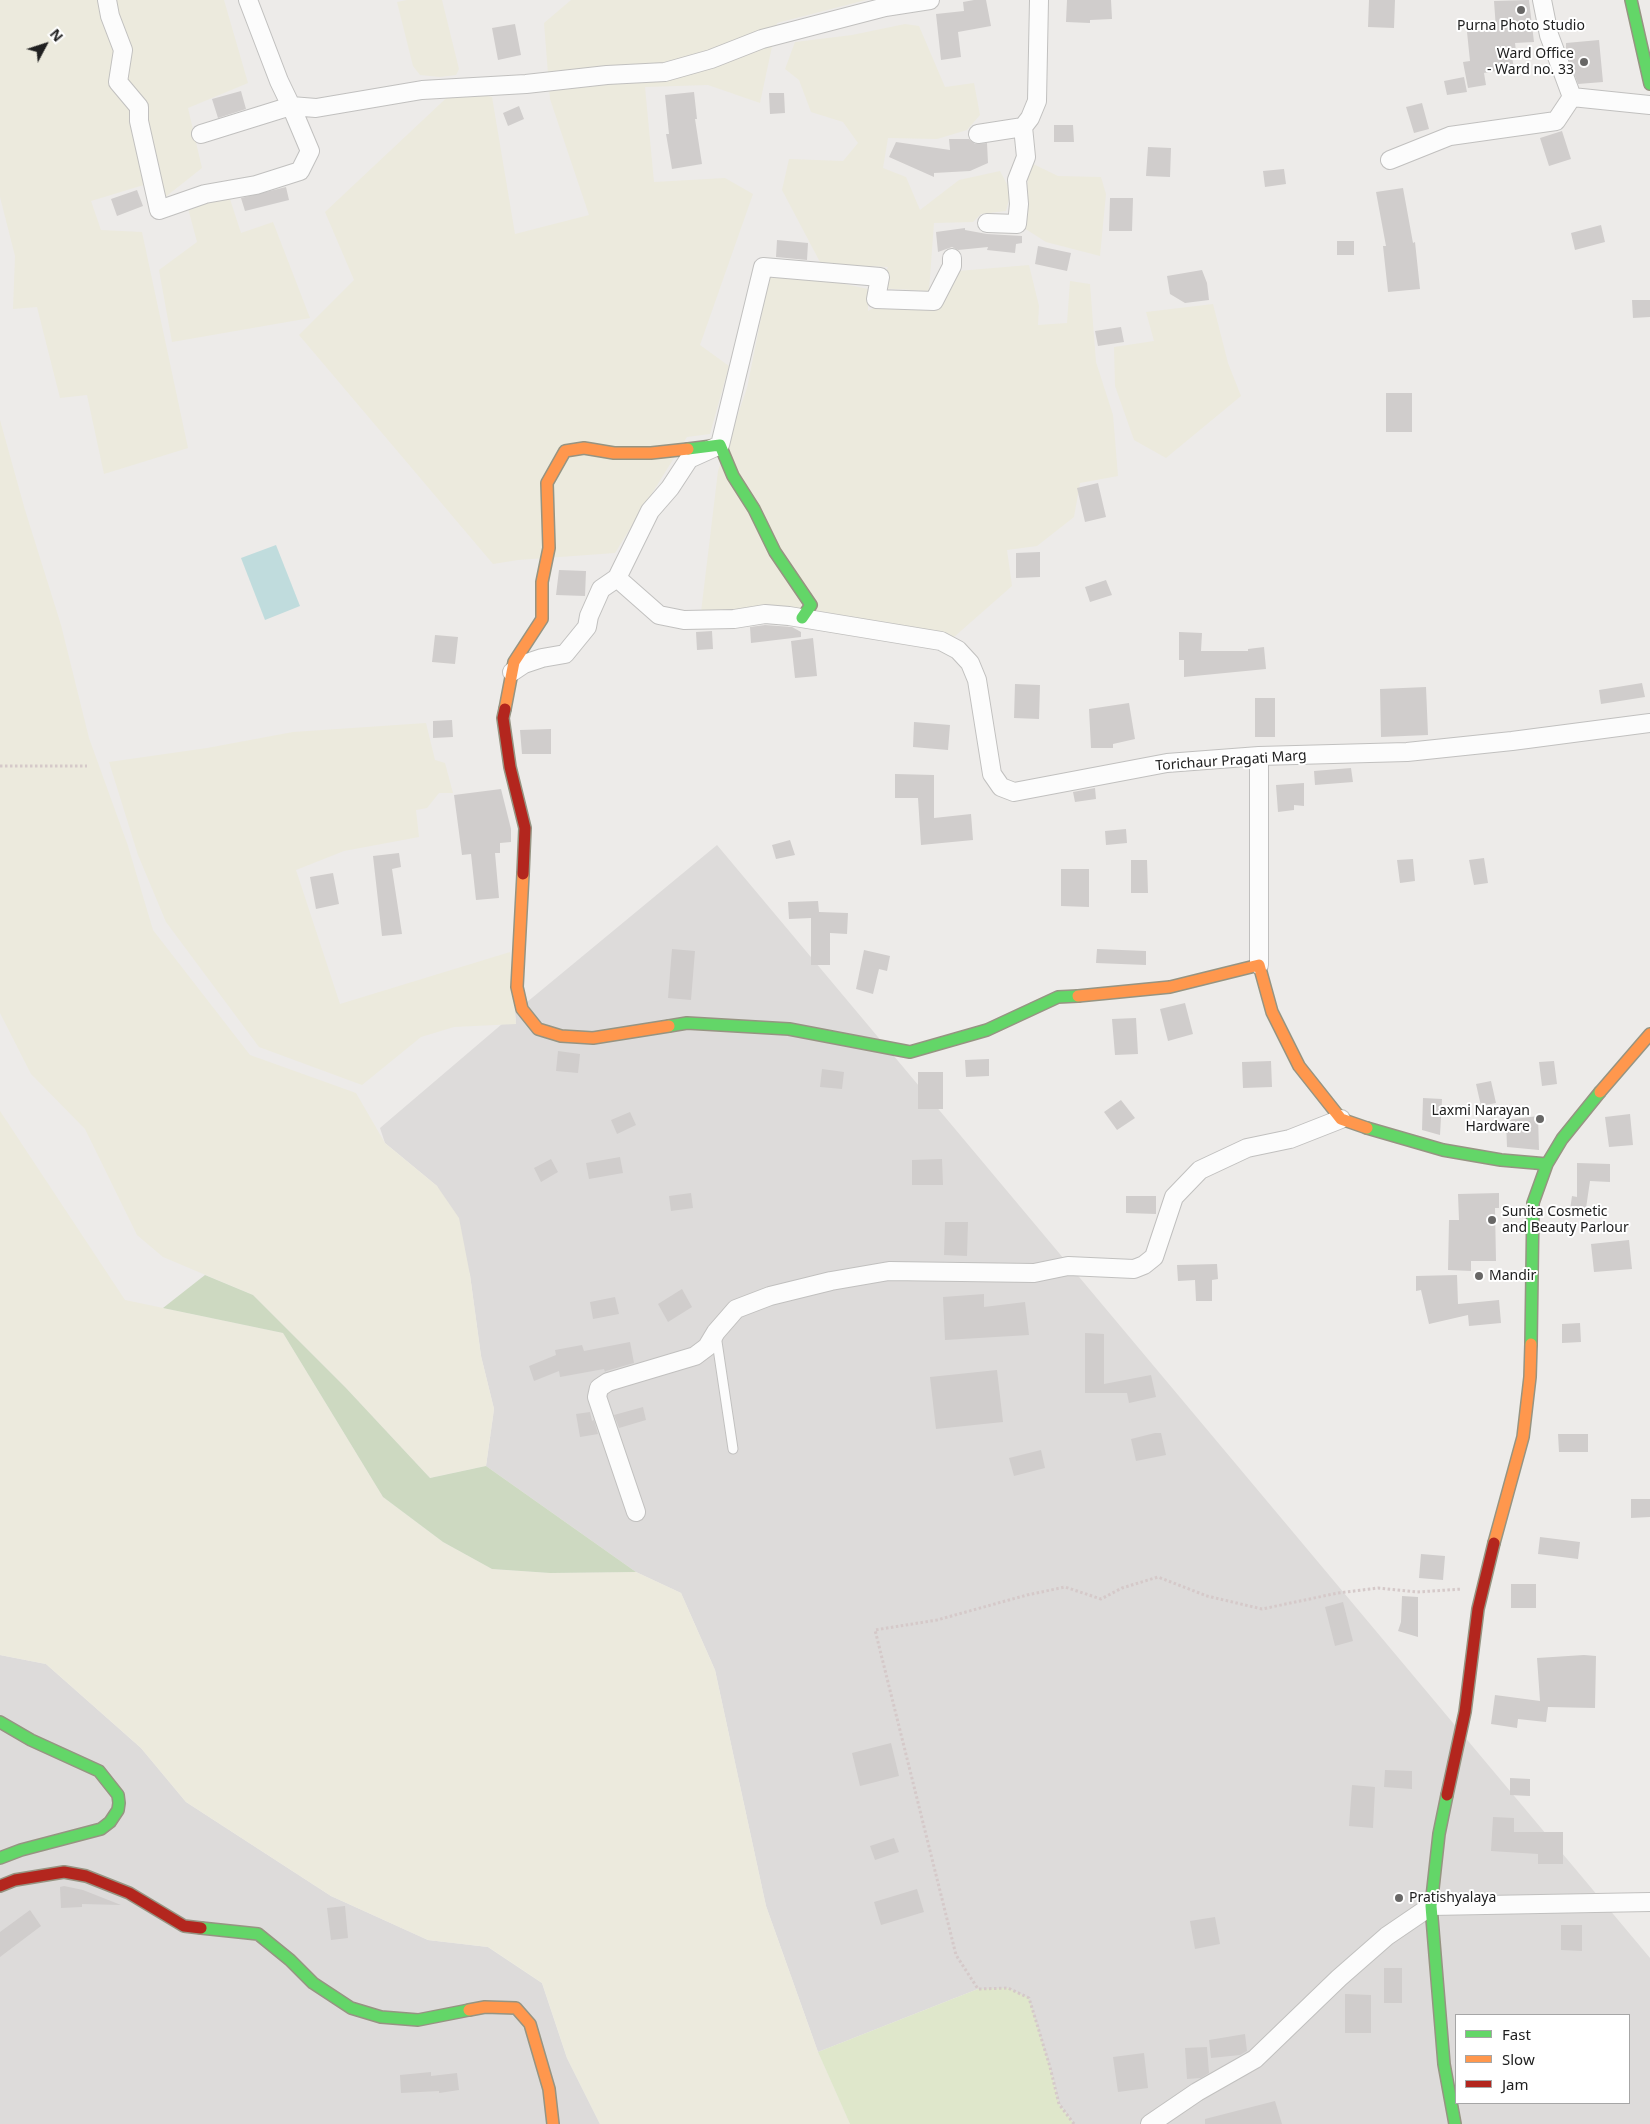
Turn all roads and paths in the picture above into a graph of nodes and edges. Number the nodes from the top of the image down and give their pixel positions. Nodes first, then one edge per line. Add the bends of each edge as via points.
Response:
1 (107, 0) edge
2 (248, 0) edge
3 (930, 0) edge
4 (1039, 0) edge
5 (1542, 0) edge
6 (1632, 0) edge
7 (1650, 84) edge
8 (1572, 97) junction
9 (1650, 105) edge
10 (291, 106) junction
11 (1023, 127) junction
12 (200, 134) dead end
13 (978, 134) dead end
14 (1390, 160) dead end
15 (987, 224) dead end
16 (952, 258) dead end
17 (720, 445) junction
18 (617, 578) junction
19 (802, 618) junction
20 (512, 672) junction
21 (1650, 723) edge
22 (1259, 756) junction
23 (0, 766) edge
24 (87, 766) dead end
25 (1260, 965) junction
26 (1650, 1034) edge
27 (1341, 1119) junction
28 (1547, 1164) junction
29 (716, 1332) junction
30 (733, 1449) dead end
31 (636, 1512) dead end
32 (1482, 1588) junction
33 (0, 1722) edge
34 (0, 1858) edge
35 (0, 1886) edge
36 (1650, 1902) edge
37 (1432, 1906) junction
38 (553, 2124) edge
39 (1074, 2124) edge
40 (1150, 2124) edge
41 (1455, 2124) edge

1 - 10 street via 123,50 118,82 138,107 159,210 204,194 256,185 300,171 310,151
2 - 10 street
3 - 10 street via 885,7 780,34 665,72 422,90 316,108
4 - 11 street via 1037,101
5 - 8 street via 1549,35
6 - 7 street
8 - 9 street
8 - 14 street via 1556,121 1450,136
10 - 12 street
11 - 13 street
11 - 15 street via 1026,157 1018,180 1017,224
16 - 17 street via 952,266 934,301 876,299 880,277 763,267
17 - 18 street via 689,459 650,511
17 - 19 street via 732,476 754,509 775,552 810,605
17 - 20 street via 651,454 584,448 565,451 547,483 549,548 542,582 542,618 514,662
18 - 19 street, Torichaur Pragati Marg via 659,614 684,620 734,619 765,614
18 - 20 street via 601,589 586,627 565,654 524,664
19 - 22 street, Torichaur Pragati Marg via 941,641 958,650 970,664 977,680 992,774 1001,787 1014,792 1167,763
20 - 25 street via 504,718 510,768 525,828 517,987 522,1008 538,1029 561,1036 593,1038 696,1023 789,1029 910,1052 987,1030 1058,996 1170,987
21 - 22 street, Torichaur Pragati Marg via 1407,752
22 - 25 street
23 - 24 path
25 - 27 street via 1272,1012 1299,1066
26 - 28 street via 1582,1113
27 - 28 street via 1443,1150
27 - 29 street via 1290,1138 1247,1148 1200,1170 1174,1197 1154,1257 1144,1265 1134,1268 1068,1266 1034,1273 889,1271 770,1296 736,1309
28 - 32 street via 1533,1203 1530,1377 1522,1437
29 - 30 lane
29 - 31 street via 707,1347 695,1356 608,1382 599,1388 597,1398
32 - 37 street via 1465,1712 1439,1834
32 - 39 path via 1417,1592 1378,1588 1262,1609 1207,1596 1158,1577 1122,1588 1101,1599 1065,1587 937,1620 876,1630 956,1955 978,1989 1008,1988 1029,1998 1059,2104
33 - 34 street via 98,1771 118,1795 119,1803 110,1822 101,1829
35 - 38 street via 15,1880 64,1872 86,1876 129,1893 184,1926 258,1934 313,1983 351,2008 381,2017 418,2020 484,2006 516,2008 530,2024 549,2089
36 - 37 street
37 - 40 street via 1387,1936 1255,2059
37 - 41 street via 1444,2064

